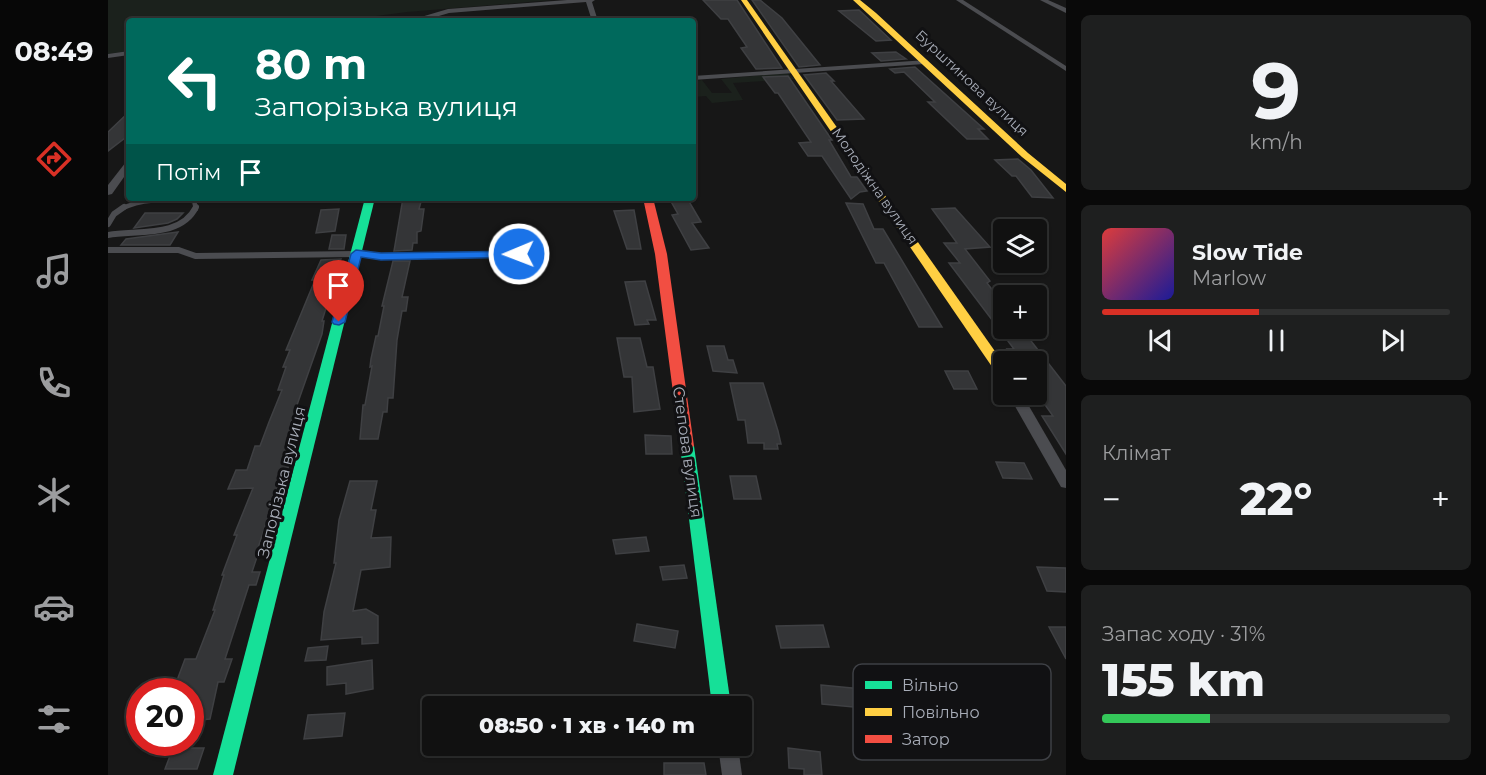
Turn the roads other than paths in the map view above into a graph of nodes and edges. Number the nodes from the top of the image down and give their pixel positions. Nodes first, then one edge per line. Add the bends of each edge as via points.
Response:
1 (588, 0) edge
2 (592, 0) edge
3 (744, 0) edge
4 (856, 0) edge
5 (959, 0) edge
6 (1043, 0) edge
7 (1066, 11) edge
8 (426, 18) edge
9 (594, 18) edge
10 (126, 53) edge
11 (108, 56) edge
12 (924, 62) junction
13 (1066, 69) edge
14 (795, 71) junction
15 (696, 78) edge
16 (126, 168) edge
17 (1066, 189) edge
18 (108, 192) edge
19 (145, 201) edge
20 (194, 201) edge
21 (369, 201) edge
22 (649, 201) edge
23 (108, 224) edge
24 (108, 235) edge
25 (108, 250) edge
26 (356, 254) junction
27 (519, 254) dead end
28 (993, 358) edge
29 (1021, 405) edge
30 (1066, 483) edge
31 (721, 696) edge
32 (729, 756) edge
33 (223, 775) edge
34 (732, 775) edge

1 - 2 street
1 - 8 street via 448,11
1 - 9 street
3 - 14 street, Молодіжна вулиця
4 - 12 street, Бурштинова вулиця
5 - 13 street
6 - 7 street
10 - 11 street
12 - 14 street
12 - 17 street, Бурштинова вулиця
14 - 15 street
14 - 28 street, Молодіжна вулиця
16 - 18 street
19 - 23 lane via 112,214
20 - 24 lane via 196,208 191,219 176,226
21 - 26 street, Запорізька вулиця
22 - 31 street, Степова вулиця via 661,254
25 - 26 street via 178,250 195,256
26 - 27 lane
26 - 33 street, Запорізька вулиця
29 - 30 street
32 - 34 street

